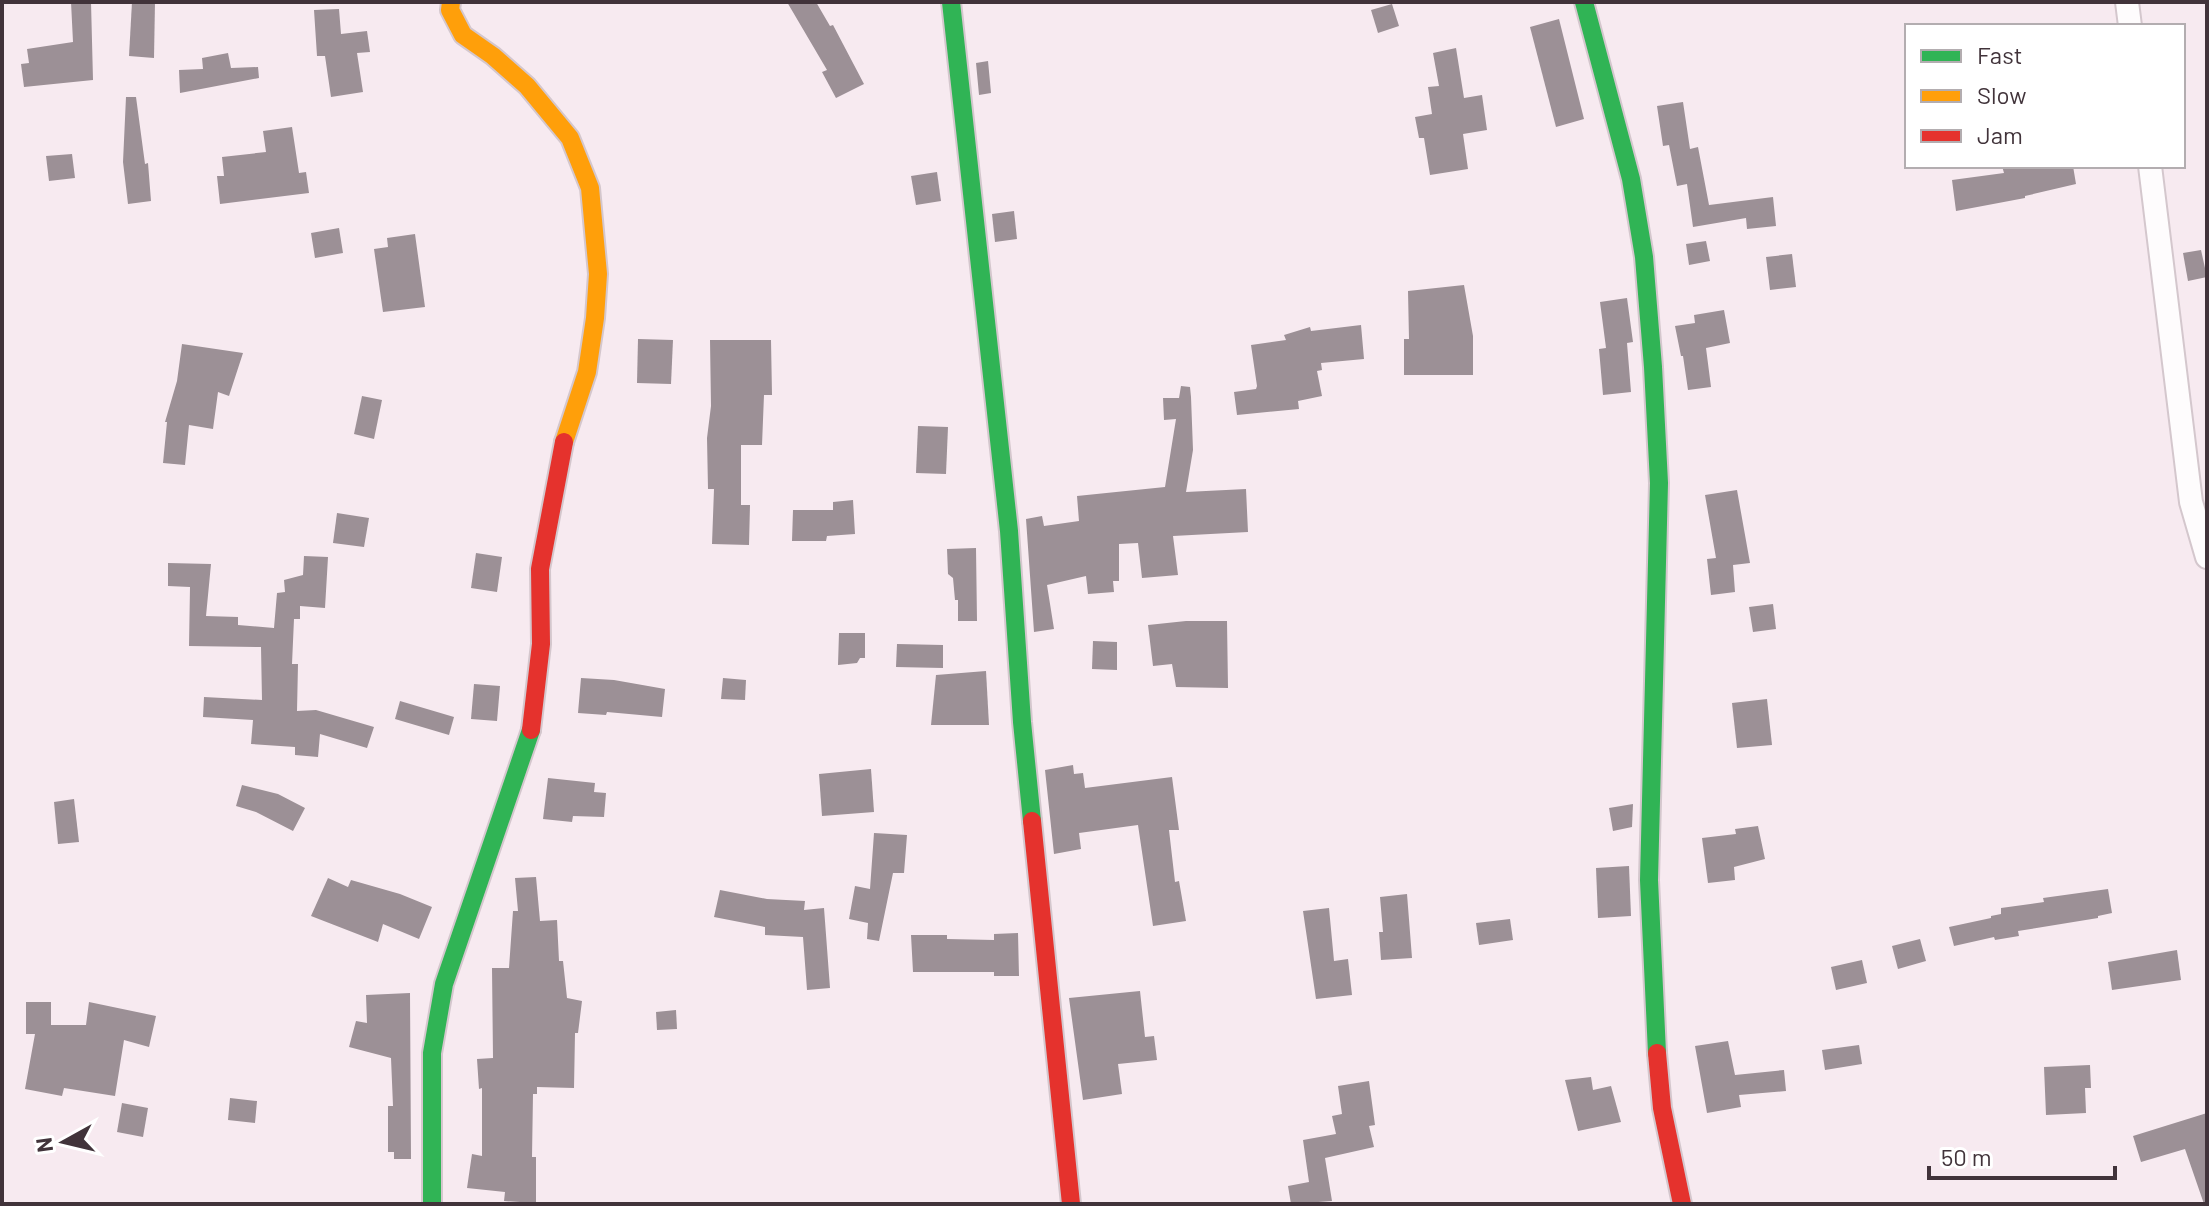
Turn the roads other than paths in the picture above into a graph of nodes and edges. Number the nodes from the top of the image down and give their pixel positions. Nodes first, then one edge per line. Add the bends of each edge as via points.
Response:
1 (451, 2) edge
2 (951, 2) edge
3 (1584, 2) edge
4 (2127, 2) edge
5 (2130, 24) edge
6 (2150, 168) edge
7 (2207, 557) edge
8 (432, 1204) edge
9 (1071, 1204) edge
10 (1682, 1204) edge

1 - 8 street via 463,35 527,86 570,138 590,188 598,274 587,372 565,439 540,569 541,644 530,736 444,984 432,1053
2 - 9 street via 1006,501 1022,722
3 - 10 street via 1631,179 1652,351 1659,483 1649,880 1662,1108
4 - 5 street
6 - 7 street via 2191,502

